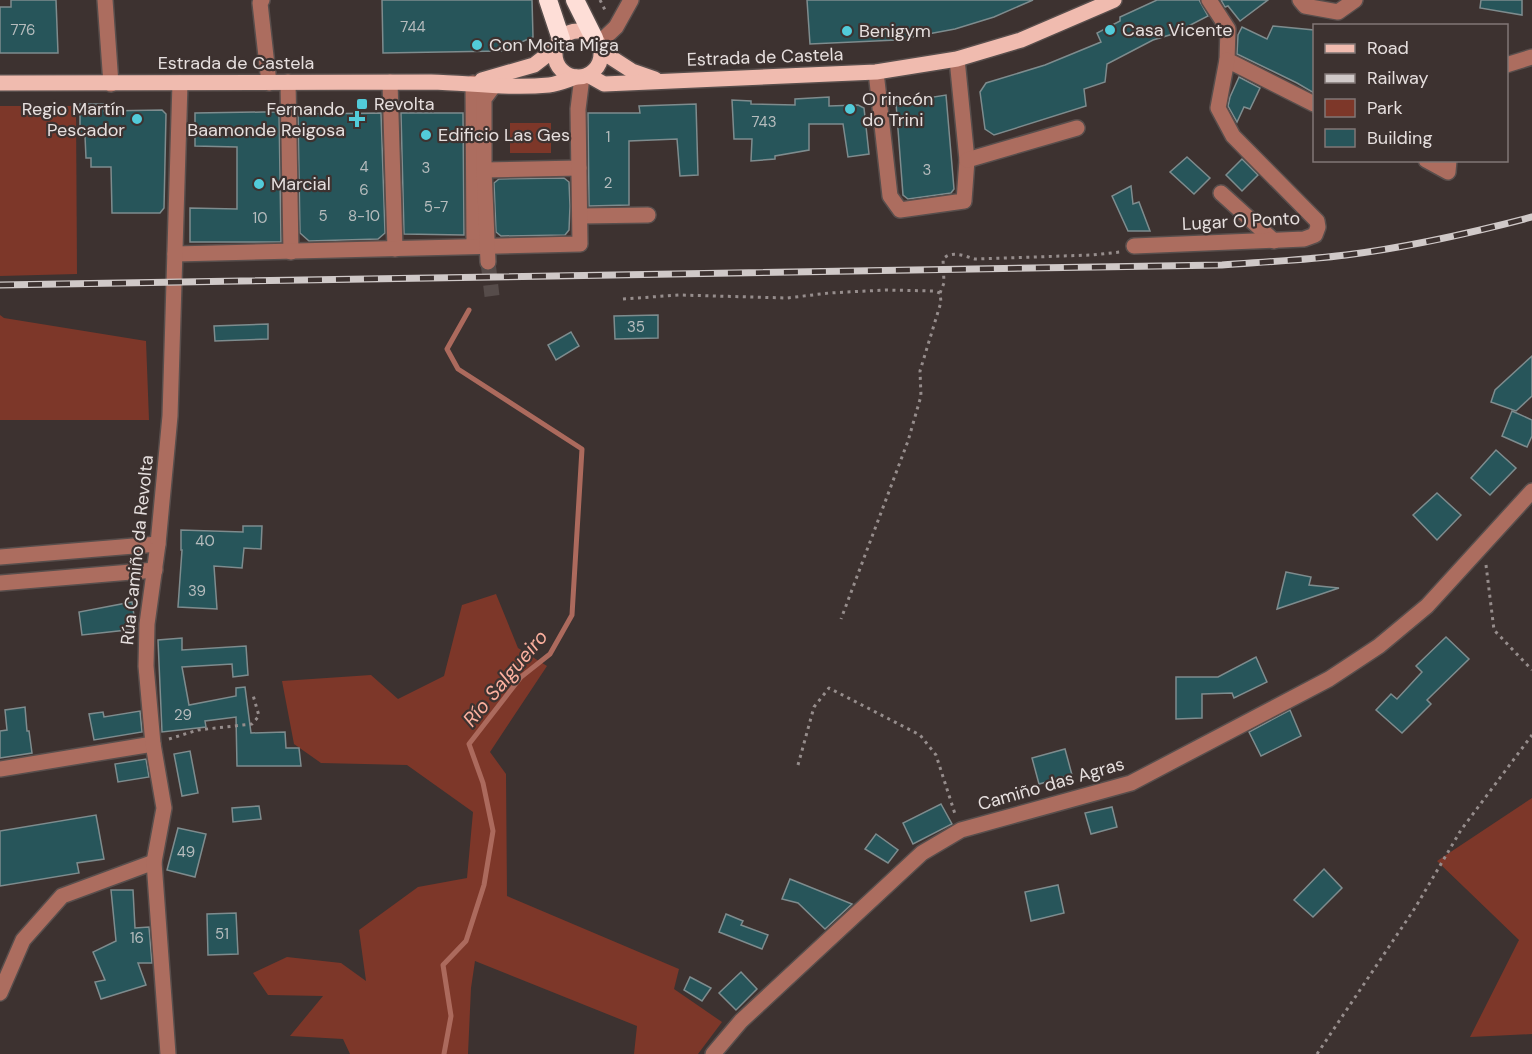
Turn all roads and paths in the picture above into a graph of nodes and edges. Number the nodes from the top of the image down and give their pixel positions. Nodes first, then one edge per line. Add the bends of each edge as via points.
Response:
1 (105, 0) edge
2 (262, 0) edge
3 (548, 0) edge
4 (575, 0) edge
5 (631, 0) edge
6 (1114, 0) edge
7 (1209, 0) edge
8 (1300, 0) edge
9 (1355, 0) edge
10 (559, 44) junction
11 (598, 44) junction
12 (1532, 57) edge
13 (957, 59) junction
14 (1227, 60) junction
15 (1508, 64) edge
16 (876, 72) junction
17 (582, 76) junction
18 (658, 80) junction
19 (269, 82) junction
20 (288, 82) junction
21 (390, 82) junction
22 (0, 83) edge
23 (180, 83) junction
24 (473, 83) junction
25 (111, 84) junction
26 (493, 87) junction
27 (1313, 103) edge
28 (1077, 128) dead end
29 (967, 160) junction
30 (1430, 162) edge
31 (1449, 162) edge
32 (579, 168) junction
33 (484, 170) junction
34 (1221, 193) dead end
35 (648, 215) dead end
36 (580, 216) junction
37 (1274, 241) junction
38 (480, 245) junction
39 (1134, 246) joint
40 (395, 249) junction
41 (291, 252) junction
42 (175, 254) junction
43 (488, 262) tunnel mouth
44 (939, 293) junction
45 (623, 299) dead end
46 (1532, 491) edge
47 (158, 544) junction
48 (1484, 544) junction
49 (0, 557) edge
50 (155, 570) junction
51 (0, 583) edge
52 (841, 619) dead end
53 (1532, 670) edge
54 (253, 694) dead end
55 (1532, 735) edge
56 (153, 744) junction
57 (798, 765) dead end
58 (0, 770) edge
59 (961, 830) junction
60 (154, 862) junction
61 (0, 993) edge
62 (168, 1054) edge
63 (713, 1054) edge
64 (1317, 1054) edge

1 - 25 street
2 - 19 street
3 - 10 highway
4 - 11 highway
5 - 11 street via 616,27
6 - 13 main road, Estrada de Castela via 1021,40
7 - 14 street, Lugar O Ponto via 1228,30
8 - 9 street via 1305,6 1338,12
10 - 11 main road via 573,32 588,33
10 - 17 main road via 557,63 568,74
10 - 24 main road via 534,64
11 - 17 main road via 598,65
11 - 18 main road via 632,71
12 - 15 street
13 - 16 main road, Estrada de Castela
13 - 29 street
14 - 27 street
14 - 37 street, Lugar O Ponto via 1218,108 1233,136 1317,221 1315,235 1304,240
16 - 18 main road, Estrada de Castela
16 - 29 street via 890,196 900,210 964,201
17 - 18 main road, Estrada de Castela via 604,84
17 - 26 main road via 550,85
17 - 32 street
19 - 20 main road, Estrada de Castela
19 - 23 main road, Estrada de Castela
20 - 21 main road, Estrada de Castela
20 - 41 street
21 - 24 main road, Estrada de Castela
21 - 40 street
22 - 25 main road, Estrada de Castela
23 - 25 main road, Estrada de Castela
23 - 42 street, Rúa Camiño da Revolta
24 - 26 main road
24 - 38 street
26 - 33 street via 484,99
28 - 29 street
30 - 31 street via 1448,172
32 - 33 street
32 - 36 street
33 - 38 street
34 - 37 street
35 - 36 street
36 - 38 street via 580,243
37 - 39 street, Lugar O Ponto
38 - 40 street
38 - 43 street
39 - 44 path via 1127,251 1092,255 975,260 958,254 947,256 943,259 944,283
40 - 41 street
41 - 42 street
42 - 47 street, Rúa Camiño da Revolta via 170,416
44 - 45 path via 885,290 787,298 679,295
44 - 52 path via 941,302 920,371 921,396 908,441
46 - 48 street, Camiño das Agras
47 - 49 street
47 - 50 street, Rúa Camiño da Revolta
48 - 53 path via 1494,630
48 - 59 street, Camiño das Agras via 1427,606 1379,646 1329,679 1131,783
50 - 51 street
50 - 56 street, Rúa Camiño da Revolta via 146,666
54 - 56 path via 259,716 252,724 198,730
55 - 64 path via 1461,830 1415,908
56 - 58 street
56 - 60 street, Rúa Camiño da Revolta via 164,808
57 - 59 path via 814,707 829,688 920,735 936,755
59 - 63 street, Camiño das Agras via 922,854 741,1021
60 - 61 street via 62,896 23,940
60 - 62 street, Rúa Camiño da Revolta

